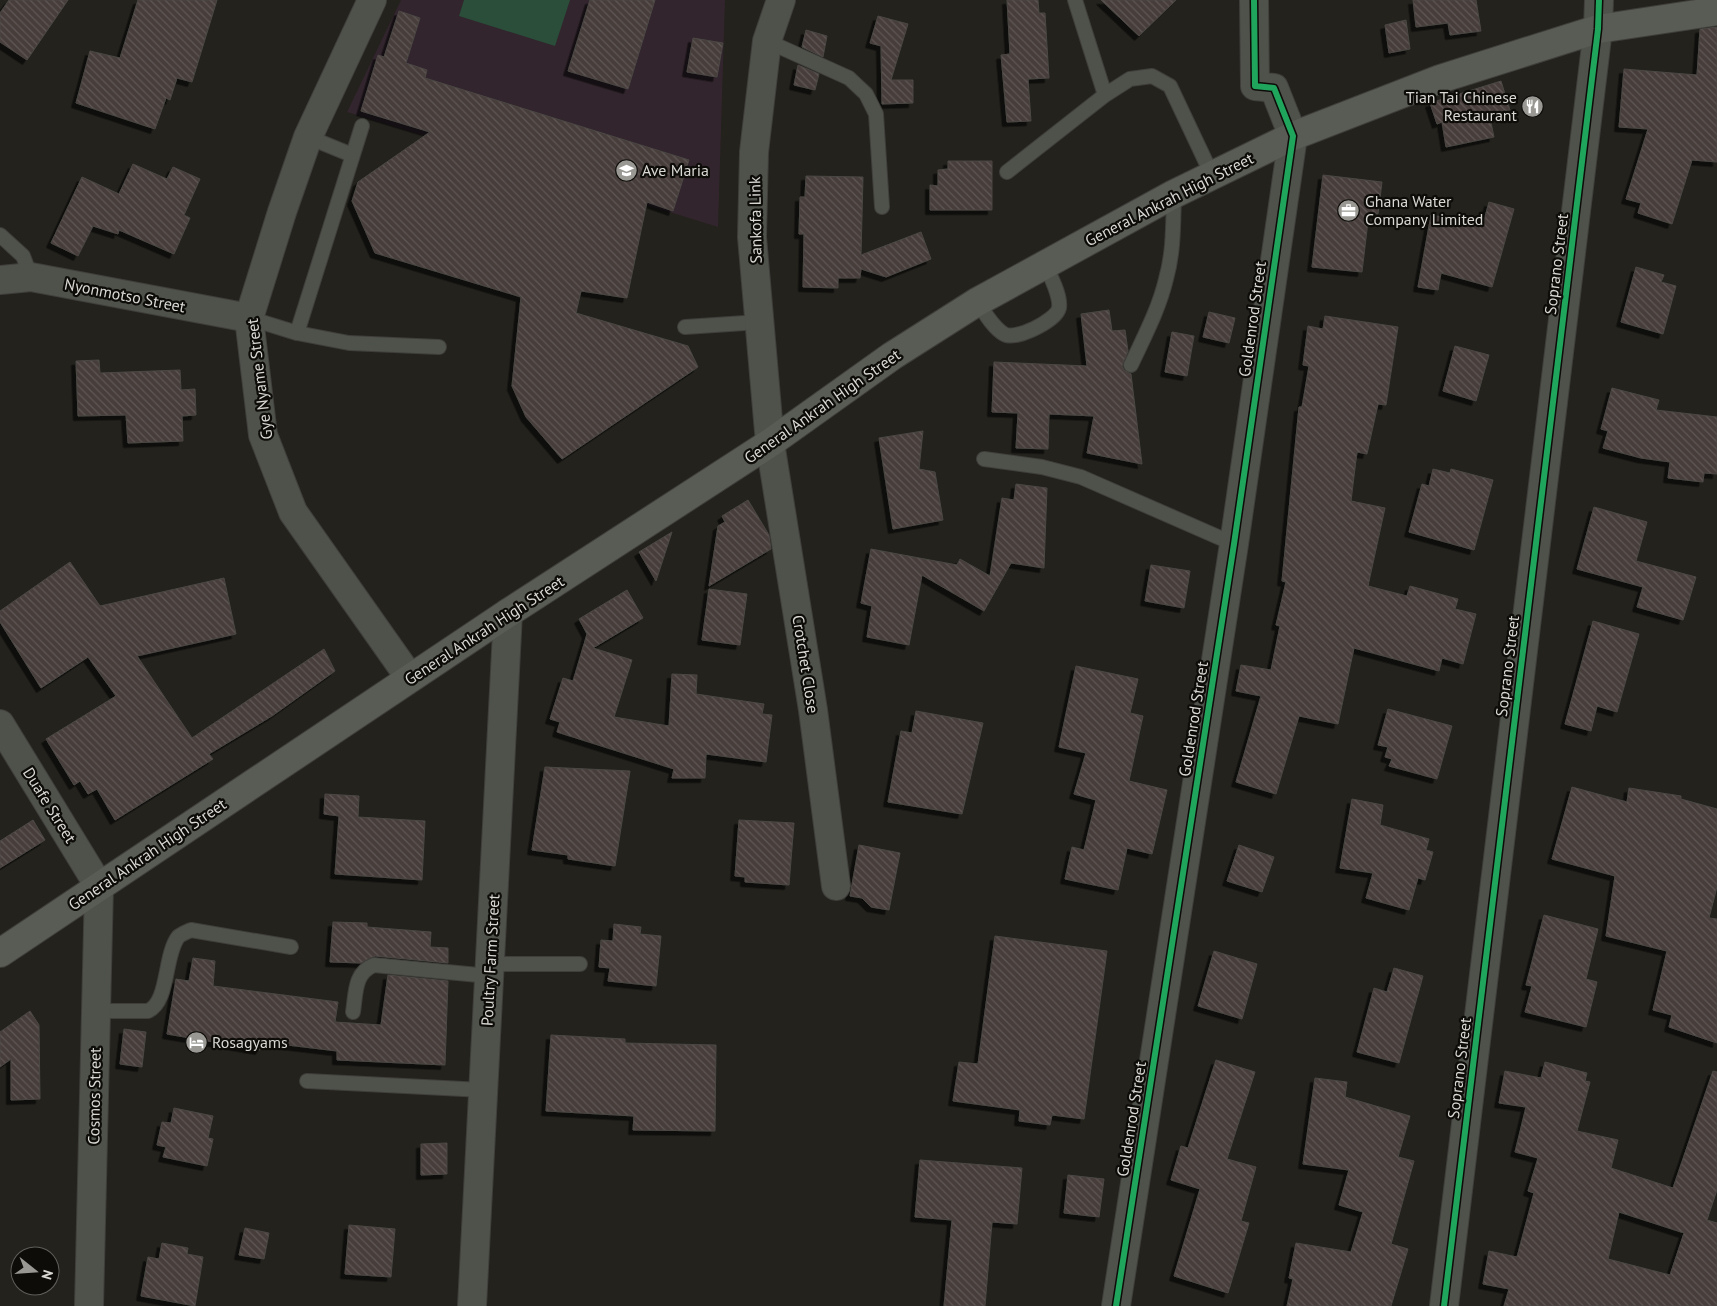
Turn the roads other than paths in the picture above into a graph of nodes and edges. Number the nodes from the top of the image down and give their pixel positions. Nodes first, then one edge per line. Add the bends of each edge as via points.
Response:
1 (372, 0) edge
2 (781, 0) edge
3 (1075, 0) edge
4 (1254, 0) edge
5 (1599, 0) edge
6 (1717, 11) edge
7 (1598, 29) junction
8 (766, 41) junction
9 (1105, 95) junction
10 (362, 126) dead end
11 (1293, 136) junction
12 (308, 137) junction
13 (352, 155) junction
14 (1007, 172) dead end
15 (1212, 175) junction
16 (1174, 194) junction
17 (882, 207) dead end
18 (0, 235) edge
19 (1045, 264) junction
20 (31, 277) junction
21 (0, 280) edge
22 (976, 302) junction
23 (249, 318) junction
24 (760, 322) junction
25 (685, 327) dead end
26 (297, 333) junction
27 (439, 347) dead end
28 (1132, 365) dead end
29 (770, 443) junction
30 (984, 459) dead end
31 (1234, 544) junction
32 (508, 613) junction
33 (410, 678) junction
34 (0, 724) edge
35 (100, 886) junction
36 (836, 886) dead end
37 (291, 947) dead end
38 (0, 953) edge
39 (580, 964) dead end
40 (490, 970) junction
41 (96, 1011) junction
42 (353, 1012) dead end
43 (307, 1081) dead end
44 (484, 1090) junction
45 (89, 1306) edge
46 (472, 1306) edge
47 (1116, 1306) edge
48 (1444, 1306) edge

1 - 12 street, Gye Nyame Street
2 - 8 street, Sankofa Link
3 - 9 lane
4 - 11 street via 1255,86 1274,88
5 - 7 street, Soprano Street
6 - 7 main road, General Ankrah High Street
7 - 11 main road, General Ankrah High Street via 1440,79
7 - 48 street, Soprano Street
8 - 17 lane via 849,78 866,94 876,114
8 - 24 street, Sankofa Link via 754,152 752,237
9 - 14 lane
9 - 15 lane via 1130,79 1152,76 1170,86
10 - 13 lane
11 - 15 main road, General Ankrah High Street
11 - 31 street, Goldenrod Street
12 - 13 lane
12 - 23 street, Gye Nyame Street
13 - 26 lane
15 - 16 main road, General Ankrah High Street
16 - 19 main road, General Ankrah High Street
16 - 28 lane via 1172,244 1166,279
18 - 20 lane via 23,256
19 - 22 main road, General Ankrah High Street
19 - 22 lane via 1059,302 1052,318 1016,337 1009,336 1002,333
20 - 21 street, Nyonmotso Street
20 - 23 street, Nyonmotso Street
22 - 29 main road, General Ankrah High Street via 892,356
23 - 26 lane
23 - 33 street, Gye Nyame Street via 263,435 293,512
24 - 25 lane
24 - 29 street, Sankofa Link
26 - 27 lane via 349,343
29 - 32 main road, General Ankrah High Street
29 - 36 street, Crotchet Close via 813,710
30 - 31 lane via 1042,467 1081,477
31 - 47 street, Goldenrod Street
32 - 33 main road, General Ankrah High Street
32 - 40 street, Poultry Farm Street
33 - 35 main road, General Ankrah High Street
34 - 35 street, Duafe Street
35 - 38 main road, General Ankrah High Street
35 - 41 street, Cosmos Street
37 - 41 lane via 191,930 179,936 171,949 155,1008 148,1011
39 - 40 lane
40 - 42 lane via 374,965 365,969 358,979
40 - 44 street, Poultry Farm Street
41 - 45 street, Cosmos Street
43 - 44 lane
44 - 46 street, Poultry Farm Street

